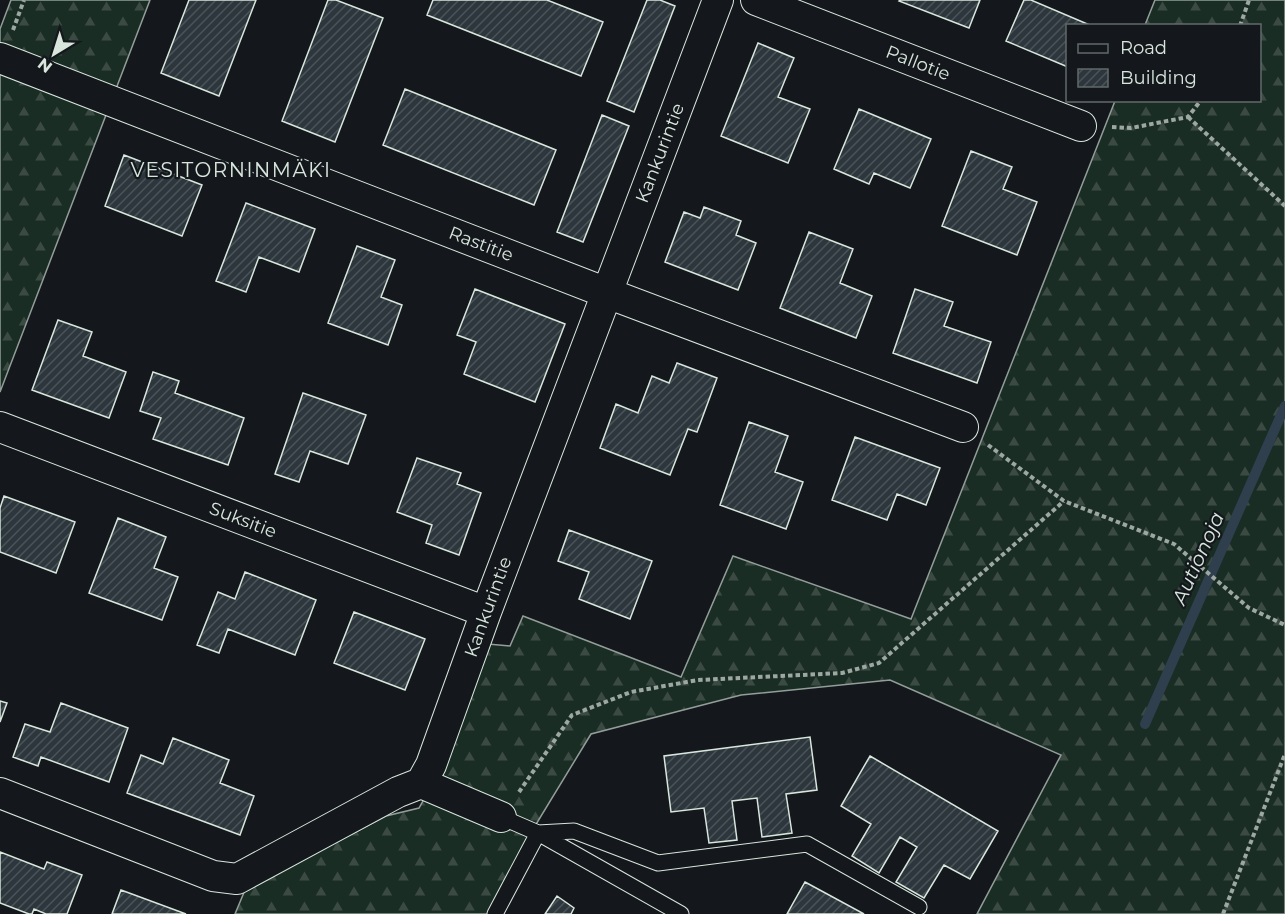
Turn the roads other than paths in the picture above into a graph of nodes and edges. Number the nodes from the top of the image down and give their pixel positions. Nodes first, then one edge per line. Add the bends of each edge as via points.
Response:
1 (718, 0) edge
2 (756, 0) edge
3 (0, 58) edge
4 (1081, 126) road end
5 (607, 293) junction
6 (0, 427) edge
7 (963, 427) road end
8 (486, 612) junction
9 (421, 783) junction
10 (0, 794) edge
11 (501, 817) joint
12 (538, 833) junction
13 (919, 907) dead end
14 (495, 914) edge
15 (681, 914) edge

1 - 5 street, Kankurintie
2 - 4 street, Pallotie
3 - 5 street, Rastitie
5 - 7 street, Rastitie
5 - 8 street, Kankurintie
6 - 8 street, Suksitie
8 - 9 street, Kankurintie
9 - 10 street via 237,879 213,876
9 - 11 street
11 - 12 lane
12 - 13 lane via 574,831 658,863 807,844
12 - 14 lane
12 - 15 lane

